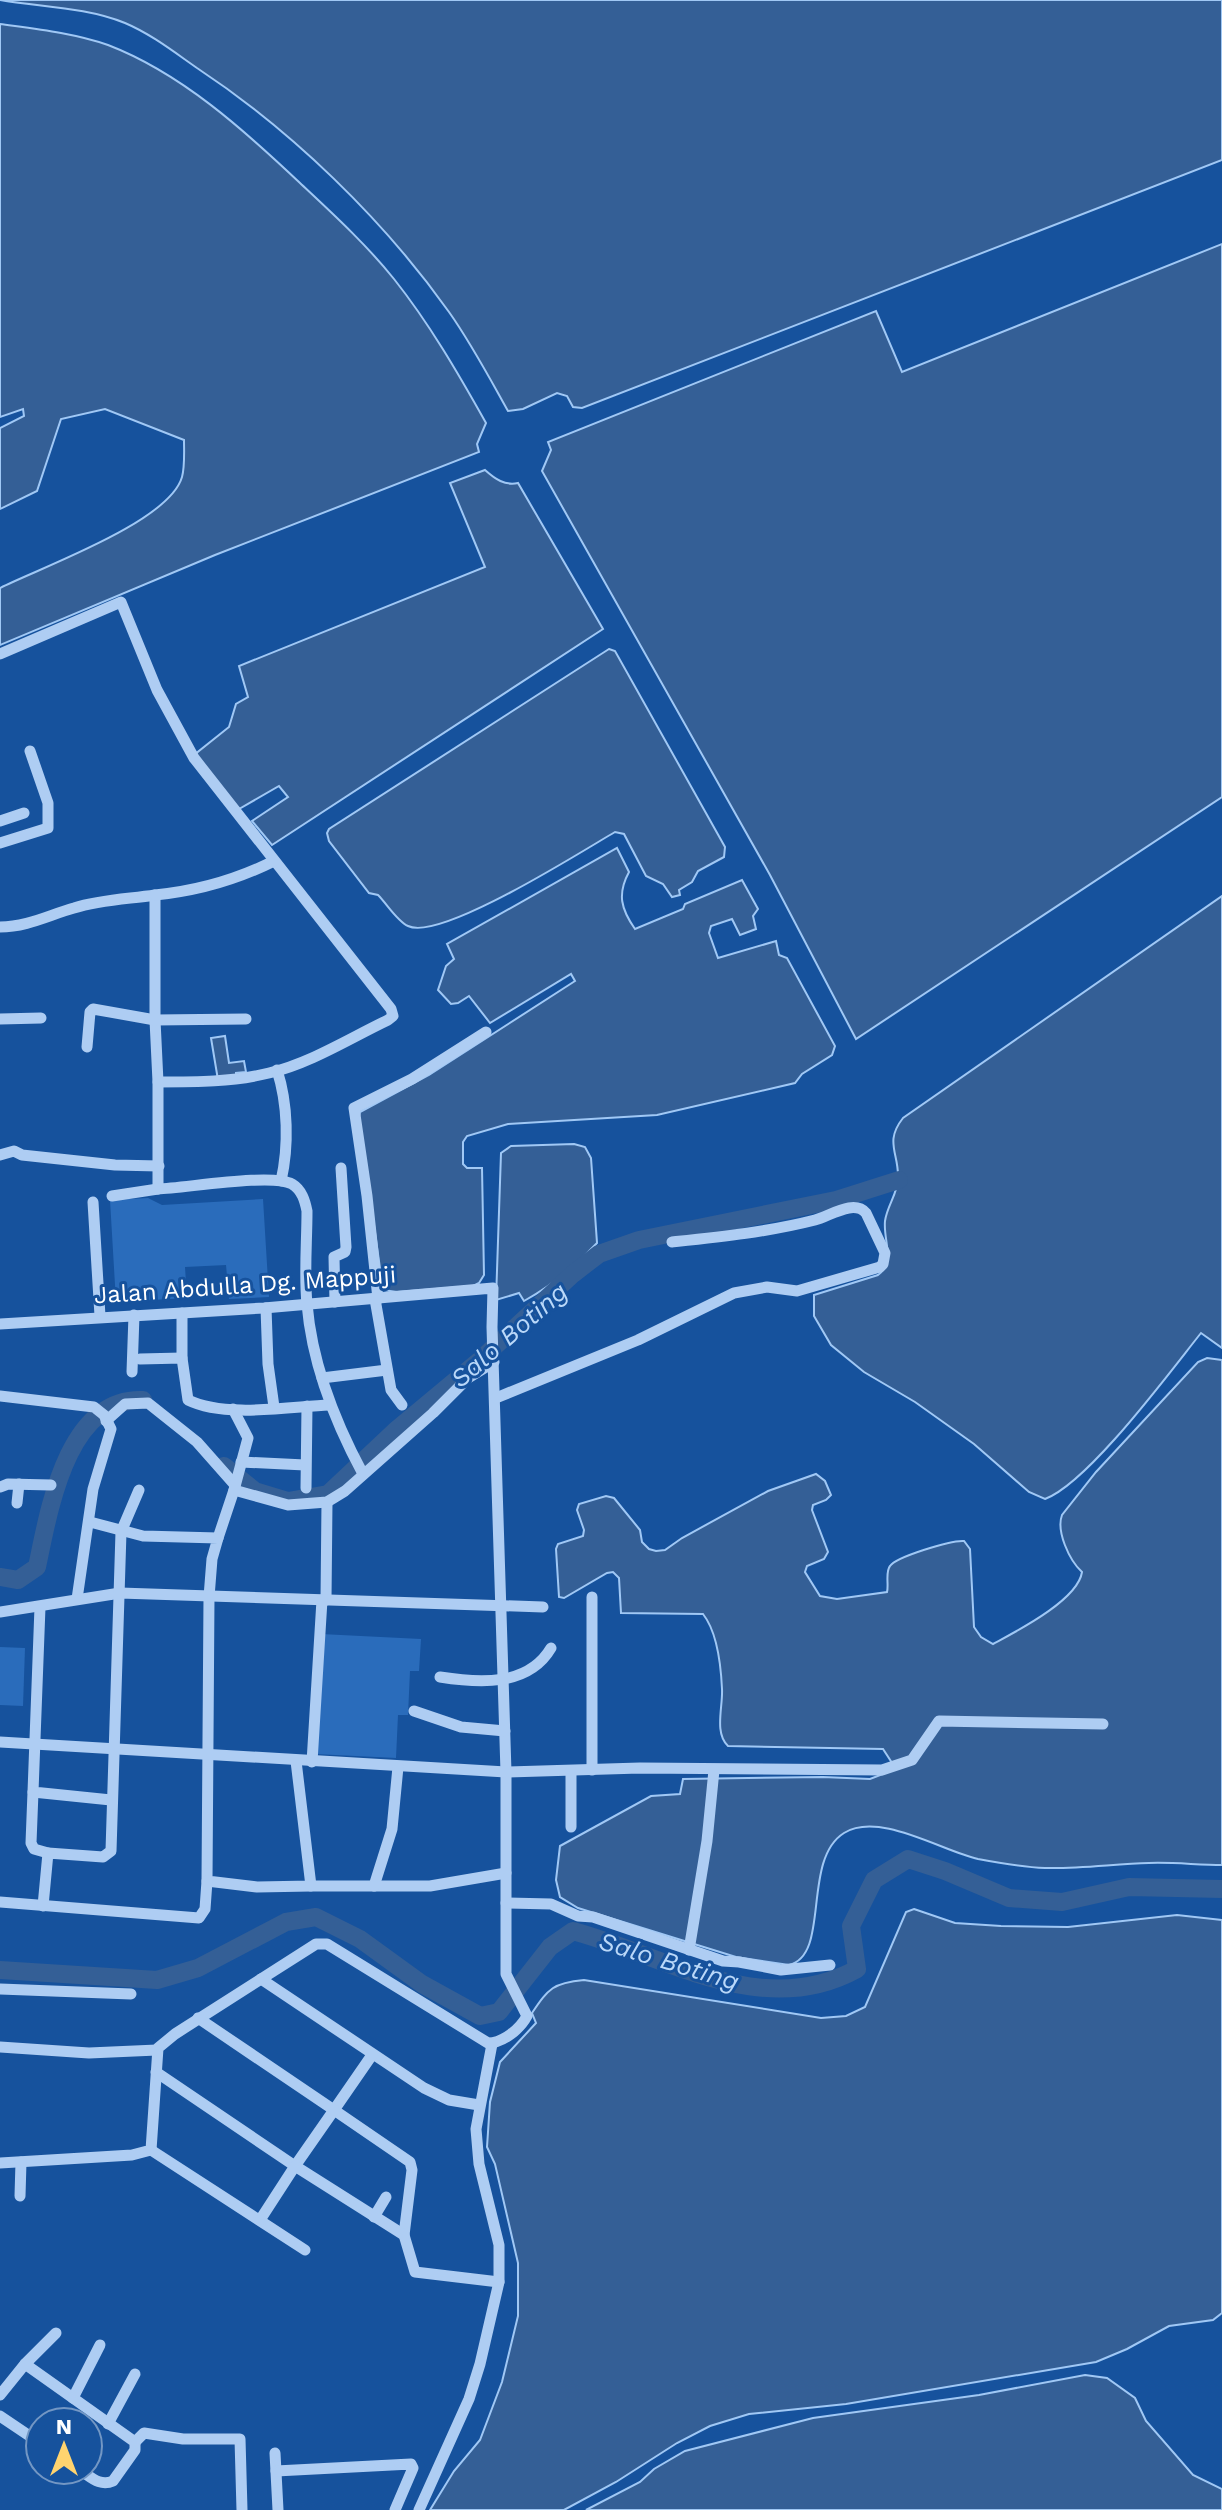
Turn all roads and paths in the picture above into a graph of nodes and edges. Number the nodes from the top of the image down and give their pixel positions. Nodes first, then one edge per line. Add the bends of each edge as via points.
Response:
1 (0, 654) edge
2 (30, 751) dead end
3 (24, 813) dead end
4 (0, 821) edge
5 (0, 843) edge
6 (274, 861) junction
7 (155, 895) junction
8 (0, 927) edge
9 (41, 1018) dead end
10 (0, 1019) edge
11 (246, 1019) dead end
12 (155, 1020) junction
13 (486, 1032) dead end
14 (87, 1047) dead end
15 (277, 1070) junction
16 (158, 1082) junction
17 (0, 1155) edge
18 (159, 1166) junction
19 (341, 1168) dead end
20 (281, 1181) junction
21 (158, 1189) junction
22 (112, 1196) dead end
23 (93, 1202) dead end
24 (672, 1242) dead end
25 (376, 1299) junction
26 (335, 1302) junction
27 (307, 1304) junction
28 (266, 1308) junction
29 (182, 1313) junction
30 (134, 1315) junction
31 (100, 1316) junction
32 (0, 1324) edge
33 (182, 1358) junction
34 (140, 1359) dead end
35 (493, 1360) junction
36 (387, 1370) junction
37 (132, 1372) dead end
38 (322, 1378) junction
39 (0, 1396) edge
40 (496, 1398) junction
41 (329, 1405) junction
42 (402, 1405) dead end
43 (307, 1406) junction
44 (274, 1407) junction
45 (233, 1409) junction
46 (105, 1418) junction
47 (240, 1465) junction
48 (305, 1465) junction
49 (360, 1468) junction
50 (19, 1484) junction
51 (51, 1485) dead end
52 (235, 1486) junction
53 (0, 1487) edge
54 (306, 1488) dead end
55 (139, 1490) dead end
56 (327, 1502) junction
57 (17, 1503) dead end
58 (90, 1522) junction
59 (121, 1532) junction
60 (218, 1538) junction
61 (120, 1593) junction
62 (209, 1597) junction
63 (592, 1597) dead end
64 (77, 1599) junction
65 (324, 1600) junction
66 (40, 1607) junction
67 (502, 1607) junction
68 (543, 1607) dead end
69 (0, 1612) edge
70 (551, 1648) dead end
71 (440, 1677) dead end
72 (502, 1680) junction
73 (414, 1711) dead end
74 (1103, 1724) dead end
75 (505, 1731) junction
76 (0, 1742) edge
77 (35, 1745) junction
78 (112, 1750) junction
79 (209, 1755) junction
80 (296, 1761) junction
81 (312, 1762) junction
82 (398, 1767) junction
83 (592, 1770) junction
84 (714, 1770) junction
85 (571, 1771) junction
86 (506, 1772) junction
87 (33, 1792) junction
88 (111, 1800) junction
89 (571, 1827) dead end
90 (48, 1853) junction
91 (506, 1873) junction
92 (207, 1881) junction
93 (311, 1886) junction
94 (374, 1886) junction
95 (0, 1902) edge
96 (506, 1903) junction
97 (43, 1906) junction
98 (689, 1950) junction
99 (830, 1965) dead end
100 (261, 1979) junction
101 (0, 1989) edge
102 (131, 1994) dead end
103 (198, 2018) junction
104 (492, 2044) junction
105 (0, 2047) edge
106 (157, 2050) junction
107 (372, 2055) junction
108 (156, 2072) junction
109 (479, 2105) junction
110 (334, 2110) junction
111 (151, 2150) junction
112 (21, 2162) junction
113 (0, 2163) edge
114 (295, 2166) junction
115 (20, 2196) dead end
116 (386, 2197) dead end
117 (374, 2217) junction
118 (260, 2220) junction
119 (404, 2235) junction
120 (305, 2250) dead end
121 (499, 2282) junction
122 (56, 2333) dead end
123 (100, 2345) dead end
124 (25, 2364) junction
125 (135, 2374) dead end
126 (0, 2395) edge
127 (73, 2398) junction
128 (0, 2416) edge
129 (108, 2424) junction
130 (24, 2432) edge
131 (135, 2442) junction
132 (275, 2453) dead end
133 (276, 2471) junction
134 (104, 2483) edge
135 (242, 2510) edge
136 (278, 2510) edge
137 (395, 2510) edge
138 (419, 2510) edge

1 - 6 street via 121,602 187,747
2 - 5 street via 48,803 48,828
3 - 4 street
6 - 7 street via 214,885
6 - 15 street via 393,1016
7 - 8 street via 72,908 35,922
7 - 12 street
9 - 10 street
11 - 12 street
12 - 14 street via 93,1009
12 - 16 street
13 - 25 street via 354,1108
15 - 16 street via 231,1080
15 - 20 street via 287,1154
16 - 18 street
17 - 18 street via 14,1151
18 - 21 street
19 - 26 street via 346,1247 334,1257
20 - 21 street
20 - 27 street via 305,1198
21 - 22 street
23 - 31 street
24 - 40 street via 796,1225 853,1207 866,1213 885,1259 880,1267 797,1291 767,1287 734,1293 628,1345
25 - 26 street, Jalan Abdulla Dg. Mappuji
25 - 35 street, Jalan Abdulla Dg. Mappuji via 493,1288
25 - 36 street
26 - 27 street, Jalan Abdulla Dg. Mappuji
27 - 28 street, Jalan Abdulla Dg. Mappuji
27 - 38 street
28 - 29 street, Jalan Abdulla Dg. Mappuji
28 - 44 street
29 - 30 street, Jalan Abdulla Dg. Mappuji
29 - 33 street
30 - 31 street, Jalan Abdulla Dg. Mappuji
30 - 37 street
31 - 32 street, Jalan Abdulla Dg. Mappuji
33 - 34 street
33 - 45 street via 188,1400
35 - 40 street
35 - 49 street
36 - 38 street
36 - 42 street
38 - 41 street
39 - 46 street via 94,1407
40 - 67 street
41 - 43 street
41 - 49 street
43 - 44 street
43 - 48 street
44 - 45 street
45 - 47 street via 248,1435
46 - 52 street via 125,1404 148,1403 197,1442
46 - 58 street via 111,1429 96,1474
47 - 48 street
47 - 52 street
48 - 54 street
49 - 56 street via 345,1491
50 - 51 street
50 - 53 street
50 - 57 street
52 - 56 street via 288,1505
52 - 60 street
55 - 59 street
56 - 65 street
58 - 59 street
58 - 64 street
59 - 60 street
59 - 61 street
60 - 62 street
61 - 62 street
61 - 64 street
61 - 78 street
62 - 65 street
62 - 79 street
63 - 83 street
64 - 66 street
65 - 67 street
65 - 81 street
66 - 69 street
66 - 77 street
67 - 68 street
67 - 72 street
70 - 72 street via 538,1665
71 - 72 street
72 - 75 street
73 - 75 street via 461,1727
74 - 84 street via 939,1721 912,1760 882,1770
75 - 86 street
76 - 77 street
77 - 78 street
77 - 87 street
78 - 79 street
78 - 88 street
79 - 80 street
79 - 92 street
80 - 81 street
80 - 93 street
81 - 82 street
82 - 86 street
82 - 94 street via 392,1829
83 - 84 street
83 - 85 street
84 - 98 street
85 - 86 street
85 - 89 street
86 - 91 street
87 - 88 street
87 - 90 street via 31,1843
88 - 90 street via 109,1855
90 - 97 street
91 - 94 street via 449,1885
91 - 96 street
92 - 93 street
92 - 97 street via 199,1918
93 - 94 street
95 - 97 street
96 - 98 street via 551,1904
96 - 104 street via 506,1979 527,2016 511,2034
98 - 99 street via 773,1970
100 - 103 street
100 - 104 street via 308,1948 327,1944
100 - 107 street
101 - 102 street
103 - 106 street
103 - 110 street
104 - 109 street
105 - 106 street via 89,2053
106 - 108 street
107 - 109 street via 437,2095
107 - 110 street
108 - 111 street
108 - 114 street
109 - 121 street via 479,2164 499,2245
110 - 114 street
110 - 119 street via 410,2162
111 - 112 street
111 - 118 street
112 - 113 street
112 - 115 street
114 - 117 street
114 - 118 street
116 - 117 street
117 - 119 street
118 - 120 street
119 - 121 street via 415,2272
121 - 138 street via 469,2399
122 - 124 street
123 - 127 street
124 - 126 street
124 - 127 street
125 - 129 street
127 - 129 street
128 - 130 street
129 - 131 street
131 - 134 street via 113,2481
131 - 135 street via 144,2433 240,2439
132 - 133 street
133 - 136 street
133 - 137 street via 411,2464

